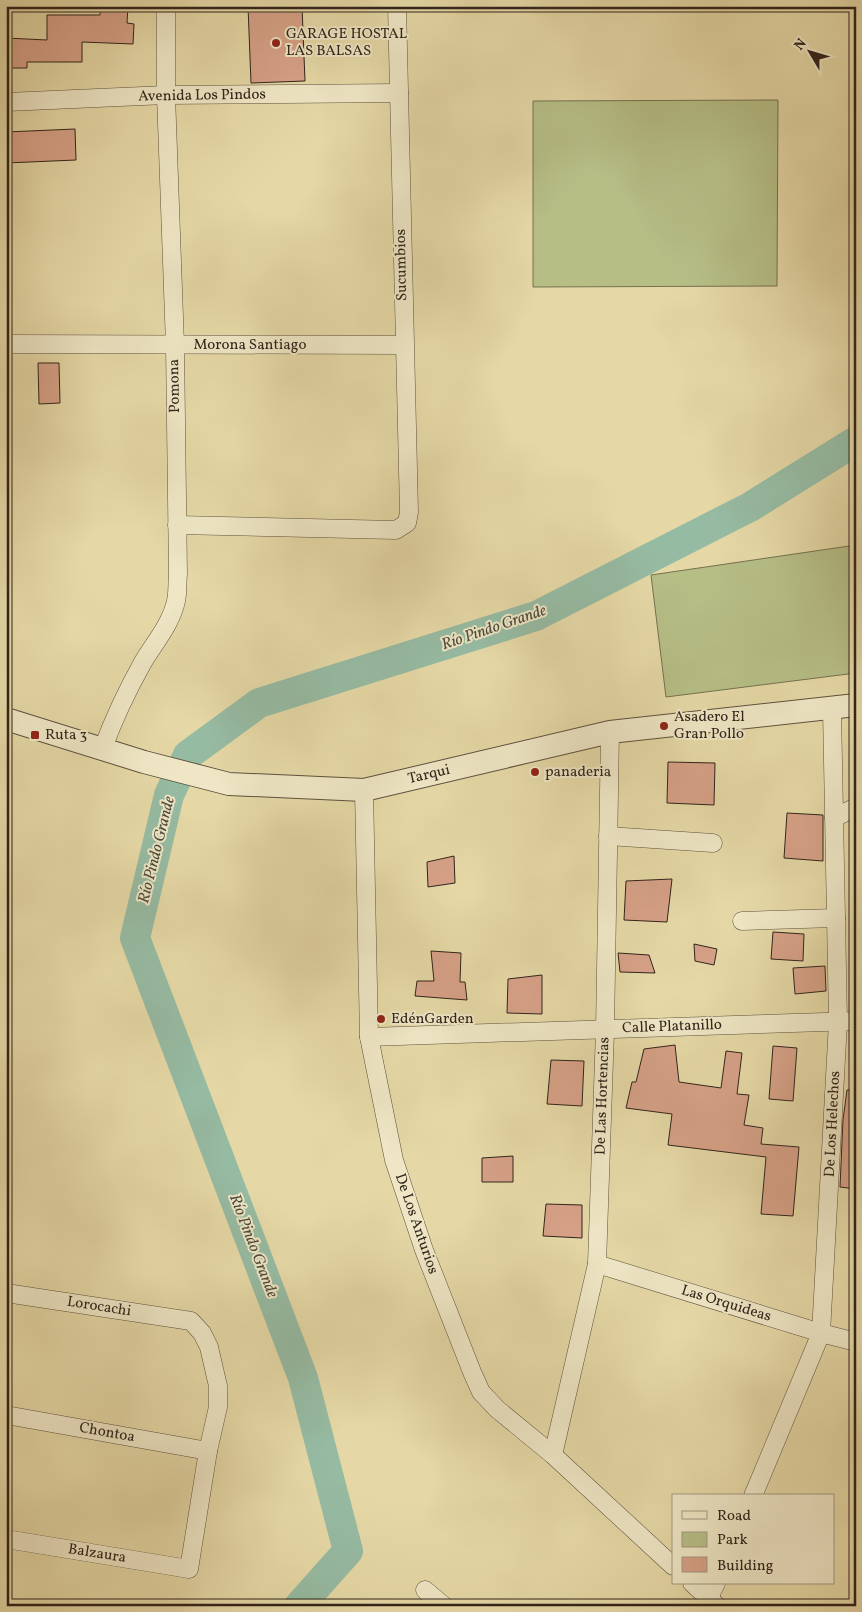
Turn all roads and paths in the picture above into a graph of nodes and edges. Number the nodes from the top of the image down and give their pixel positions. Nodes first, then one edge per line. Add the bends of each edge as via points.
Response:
1 (166, 6) edge
2 (397, 6) edge
3 (399, 93) junction
4 (166, 95) junction
5 (6, 102) edge
6 (6, 344) edge
7 (175, 345) junction
8 (404, 345) junction
9 (177, 525) junction
10 (856, 705) edge
11 (832, 709) junction
12 (6, 719) edge
13 (610, 732) junction
14 (103, 748) junction
15 (364, 790) junction
16 (856, 807) edge
17 (834, 818) junction
18 (608, 836) junction
19 (713, 843) dead end
20 (836, 918) junction
21 (742, 921) dead end
22 (856, 1021) edge
23 (838, 1022) junction
24 (605, 1030) junction
25 (369, 1037) junction
26 (597, 1264) junction
27 (6, 1292) edge
28 (822, 1333) junction
29 (856, 1342) edge
30 (6, 1415) edge
31 (208, 1451) junction
32 (553, 1455) junction
33 (754, 1494) edge
34 (6, 1539) edge
35 (672, 1565) edge
36 (693, 1584) edge
37 (425, 1590) dead end
38 (712, 1598) edge
39 (444, 1606) edge

1 - 4 street, Pomona
2 - 3 street, Sucumbios
3 - 4 street, Avenida Los Pindos
3 - 8 street, Sucumbios
4 - 5 street, Avenida Los Pindos
4 - 7 street, Pomona
6 - 7 street, Morona Santiago
7 - 8 street, Morona Santiago
7 - 9 street, Pomona
8 - 9 street, Sucumbios via 407,523 396,530
9 - 14 street, Pomona via 176,601 167,626 144,661
10 - 11 street, Tarqui
11 - 13 street, Tarqui
11 - 17 street, De Los Helechos
12 - 14 street, Tarqui
13 - 15 street, Tarqui
13 - 18 street, De Las Hortencias
14 - 15 street, Tarqui via 229,784
15 - 25 street, De Los Anturios
16 - 17 street
17 - 20 street, De Los Helechos
18 - 19 street
18 - 24 street, De Las Hortencias
20 - 21 street
20 - 23 street, De Los Helechos
22 - 23 street, Calle Platanillo
23 - 24 street, Calle Platanillo
23 - 28 street, De Los Helechos
24 - 25 street, Calle Platanillo
24 - 26 street, De Las Hortencias
25 - 32 street, De Los Anturios via 394,1160 424,1250 472,1372 481,1392 497,1409
26 - 28 street, Las Orquideas
26 - 32 street, De Las Hortencias
27 - 31 street, Lorocachi via 191,1321 210,1346 218,1386 218,1407
28 - 29 street, Las Orquideas
28 - 33 street, De Los Helechos
30 - 31 street, Chontoa
31 - 34 street, Balzaura via 188,1569
32 - 35 street, De Los Anturios
36 - 38 street
37 - 39 street

